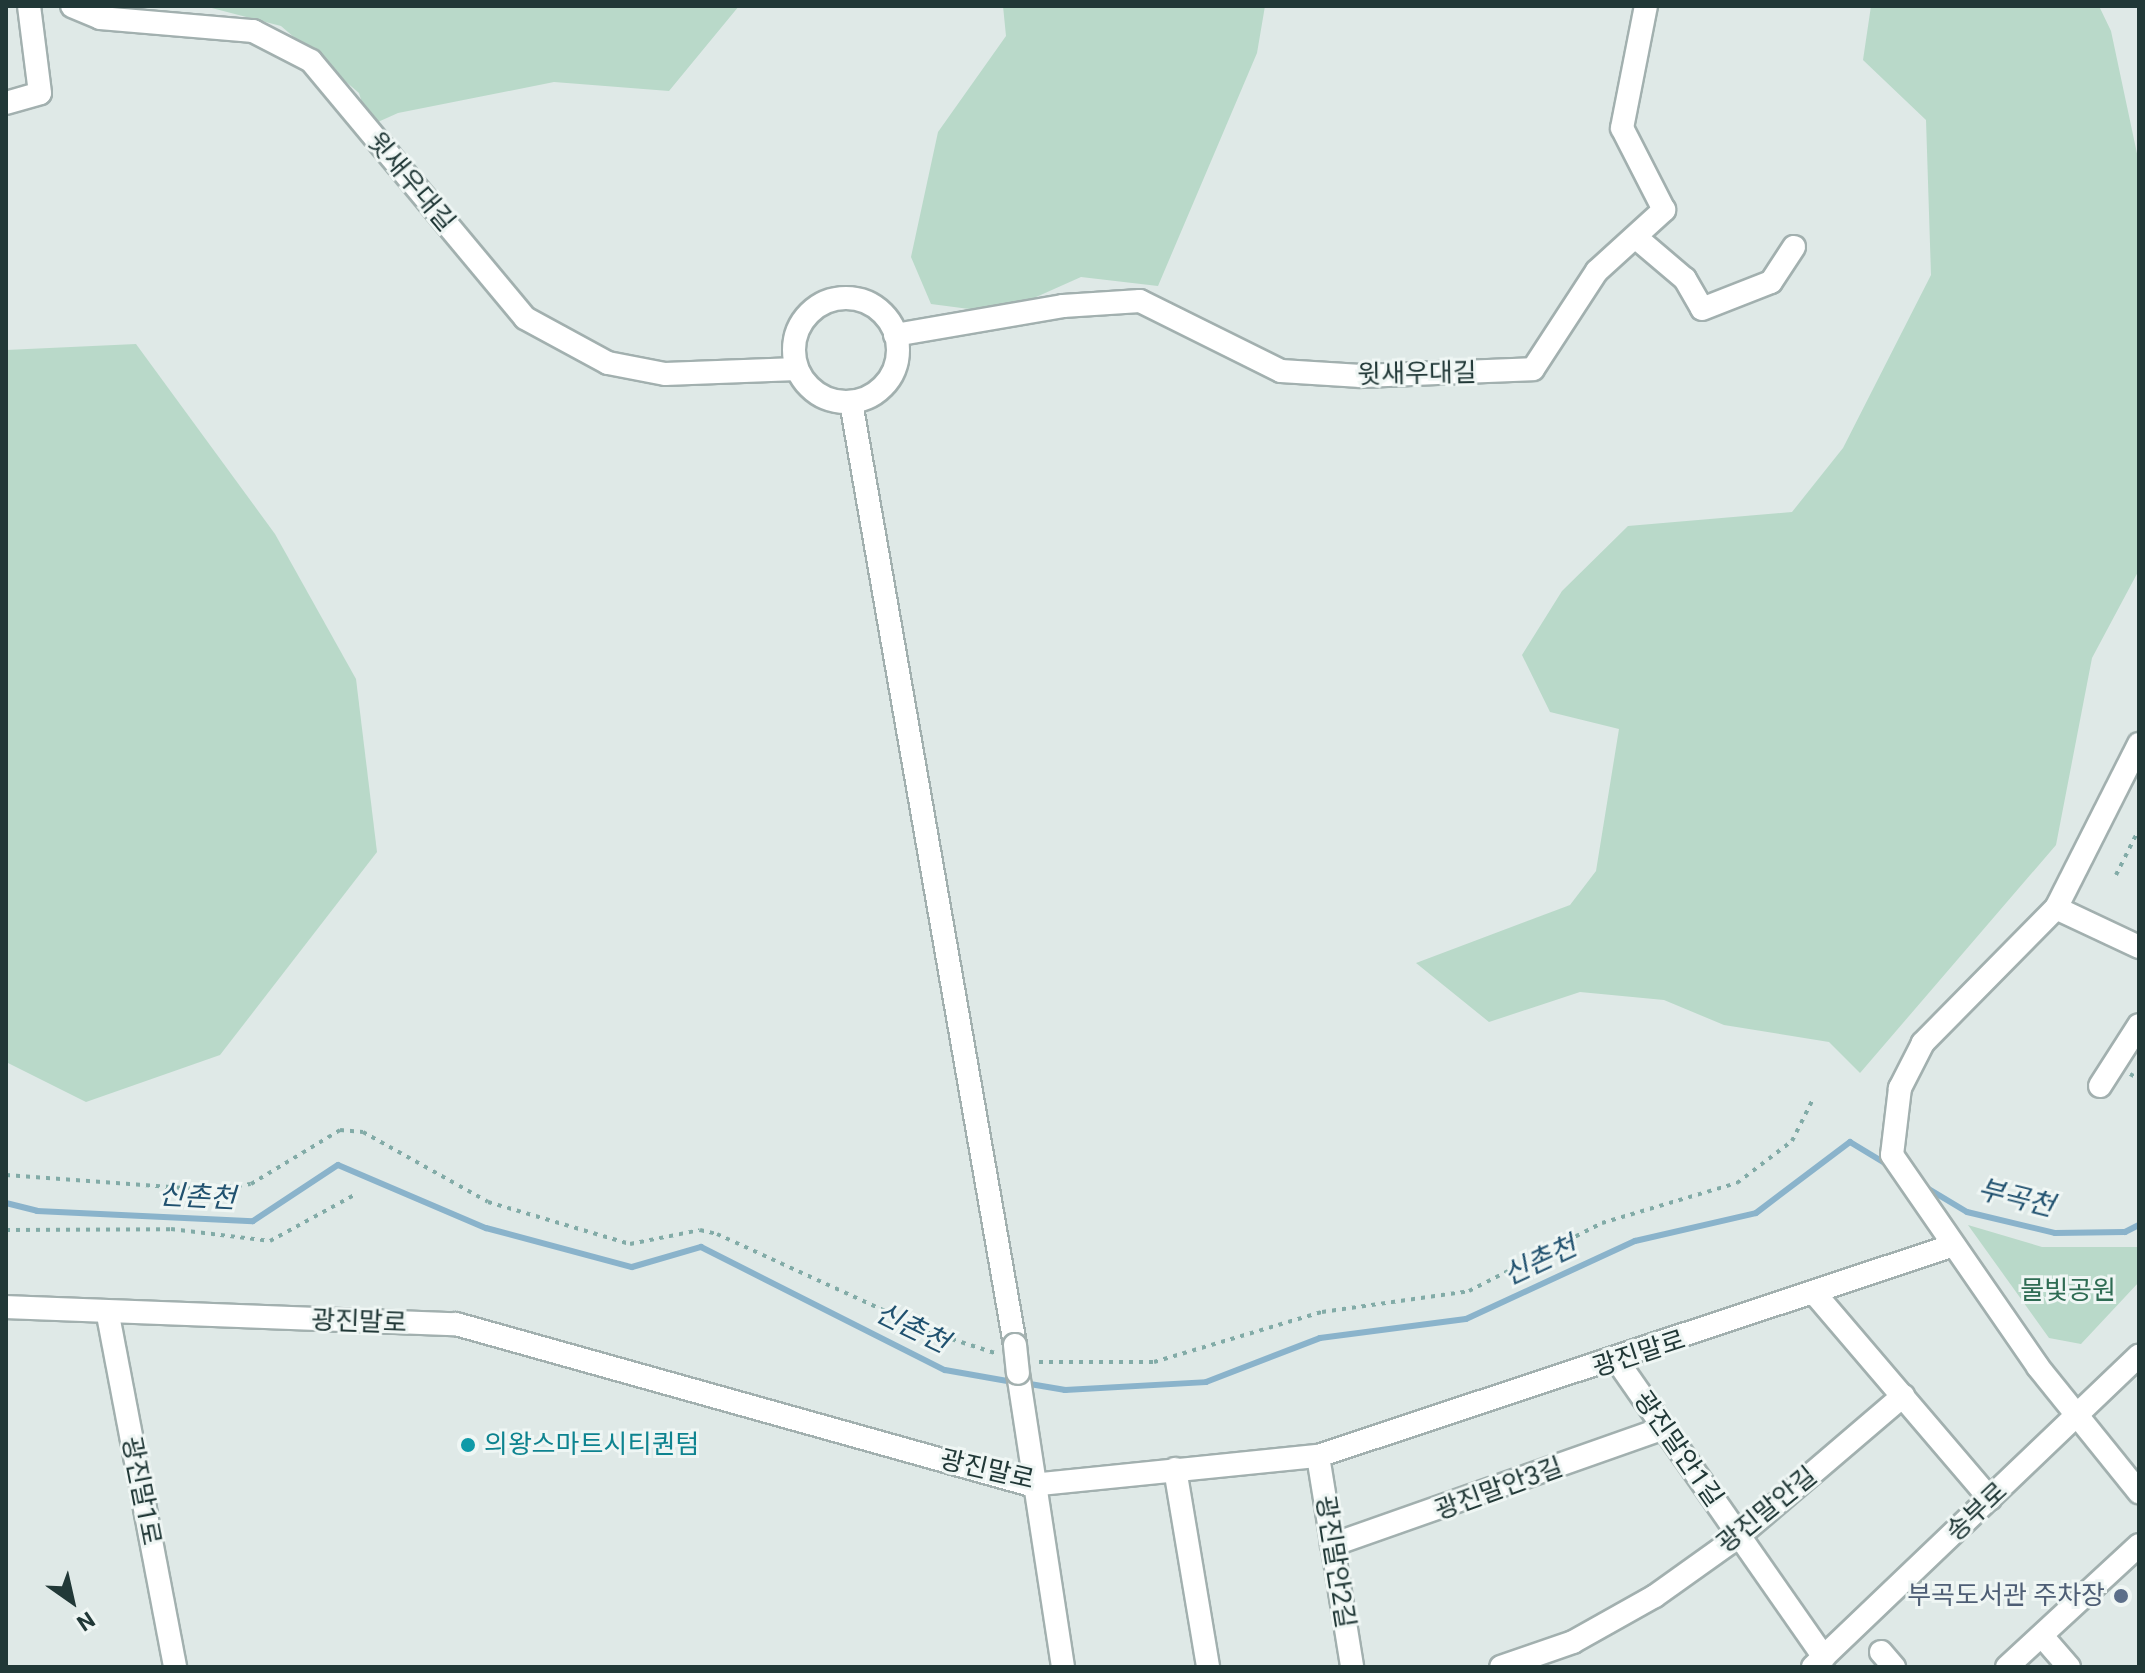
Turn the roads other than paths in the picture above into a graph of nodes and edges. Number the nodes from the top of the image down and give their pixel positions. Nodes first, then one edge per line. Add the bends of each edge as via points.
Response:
1 (29, 6) edge
2 (72, 6) edge
3 (1646, 6) edge
4 (6, 103) edge
5 (1639, 240) junction
6 (1794, 247) dead end
7 (895, 335) junction
8 (795, 344) junction
9 (741, 368) junction
10 (797, 369) junction
11 (851, 402) junction
12 (2139, 744) edge
13 (2056, 908) junction
14 (2139, 947) edge
15 (2139, 1025) edge
16 (2100, 1086) dead end
17 (1951, 1246) junction
18 (1816, 1295) junction
19 (6, 1307) edge
20 (108, 1315) junction
21 (2139, 1355) edge
22 (1618, 1362) junction
23 (1903, 1396) junction
24 (2074, 1415) junction
25 (1664, 1428) junction
26 (1318, 1456) junction
27 (1175, 1469) junction
28 (1031, 1485) junction
29 (2139, 1492) edge
30 (1990, 1499) junction
31 (1739, 1536) junction
32 (1332, 1545) junction
33 (2139, 1545) edge
34 (2042, 1636) junction
35 (1818, 1662) edge
36 (175, 1667) edge
37 (1063, 1667) edge
38 (1208, 1667) edge
39 (1352, 1667) edge
40 (1501, 1667) edge
41 (2007, 1667) edge
42 (2069, 1667) edge

1 - 4 street via 40,93
2 - 9 street, 윗새우대길 via 100,18 253,31 311,61 525,318 608,363 665,374
3 - 5 street, 윗새우대길 via 1622,128 1664,210
5 - 6 street via 1685,279 1702,309 1771,282
5 - 7 street, 윗새우대길 via 1597,271 1533,369 1281,371 1140,301 1063,306
7 - 8 street via 868,303 833,299 804,318
7 - 11 street via 891,375
8 - 9 street
8 - 10 street
9 - 10 street
10 - 11 street via 819,395
11 - 28 street, bridge via 1018,1353
12 - 13 street
13 - 14 street
13 - 17 street via 1923,1043 1900,1088 1892,1155
15 - 16 street
17 - 18 street, 광진말로
17 - 24 street
18 - 22 street, 광진말로
18 - 23 street
19 - 20 street, 광진말로
20 - 28 street, 광진말로 via 456,1324
20 - 36 street, 광진말1로
21 - 24 street, 송부로
22 - 25 street, 광진말안1길
22 - 26 street, 광진말로
23 - 30 street
23 - 31 street, 광진말안길
24 - 29 street
24 - 30 street, 송부로
25 - 31 street, 광진말안1길
25 - 32 street, 광진말안3길
26 - 27 street, 광진말로
26 - 32 street, 광진말안2길
27 - 28 street, 광진말로
27 - 38 street
28 - 37 street
30 - 35 street, 송부로
31 - 35 street, 광진말안1길
31 - 40 street, 광진말안길 via 1655,1596 1573,1642
32 - 39 street, 광진말안2길
33 - 34 street
34 - 41 street
34 - 42 street

